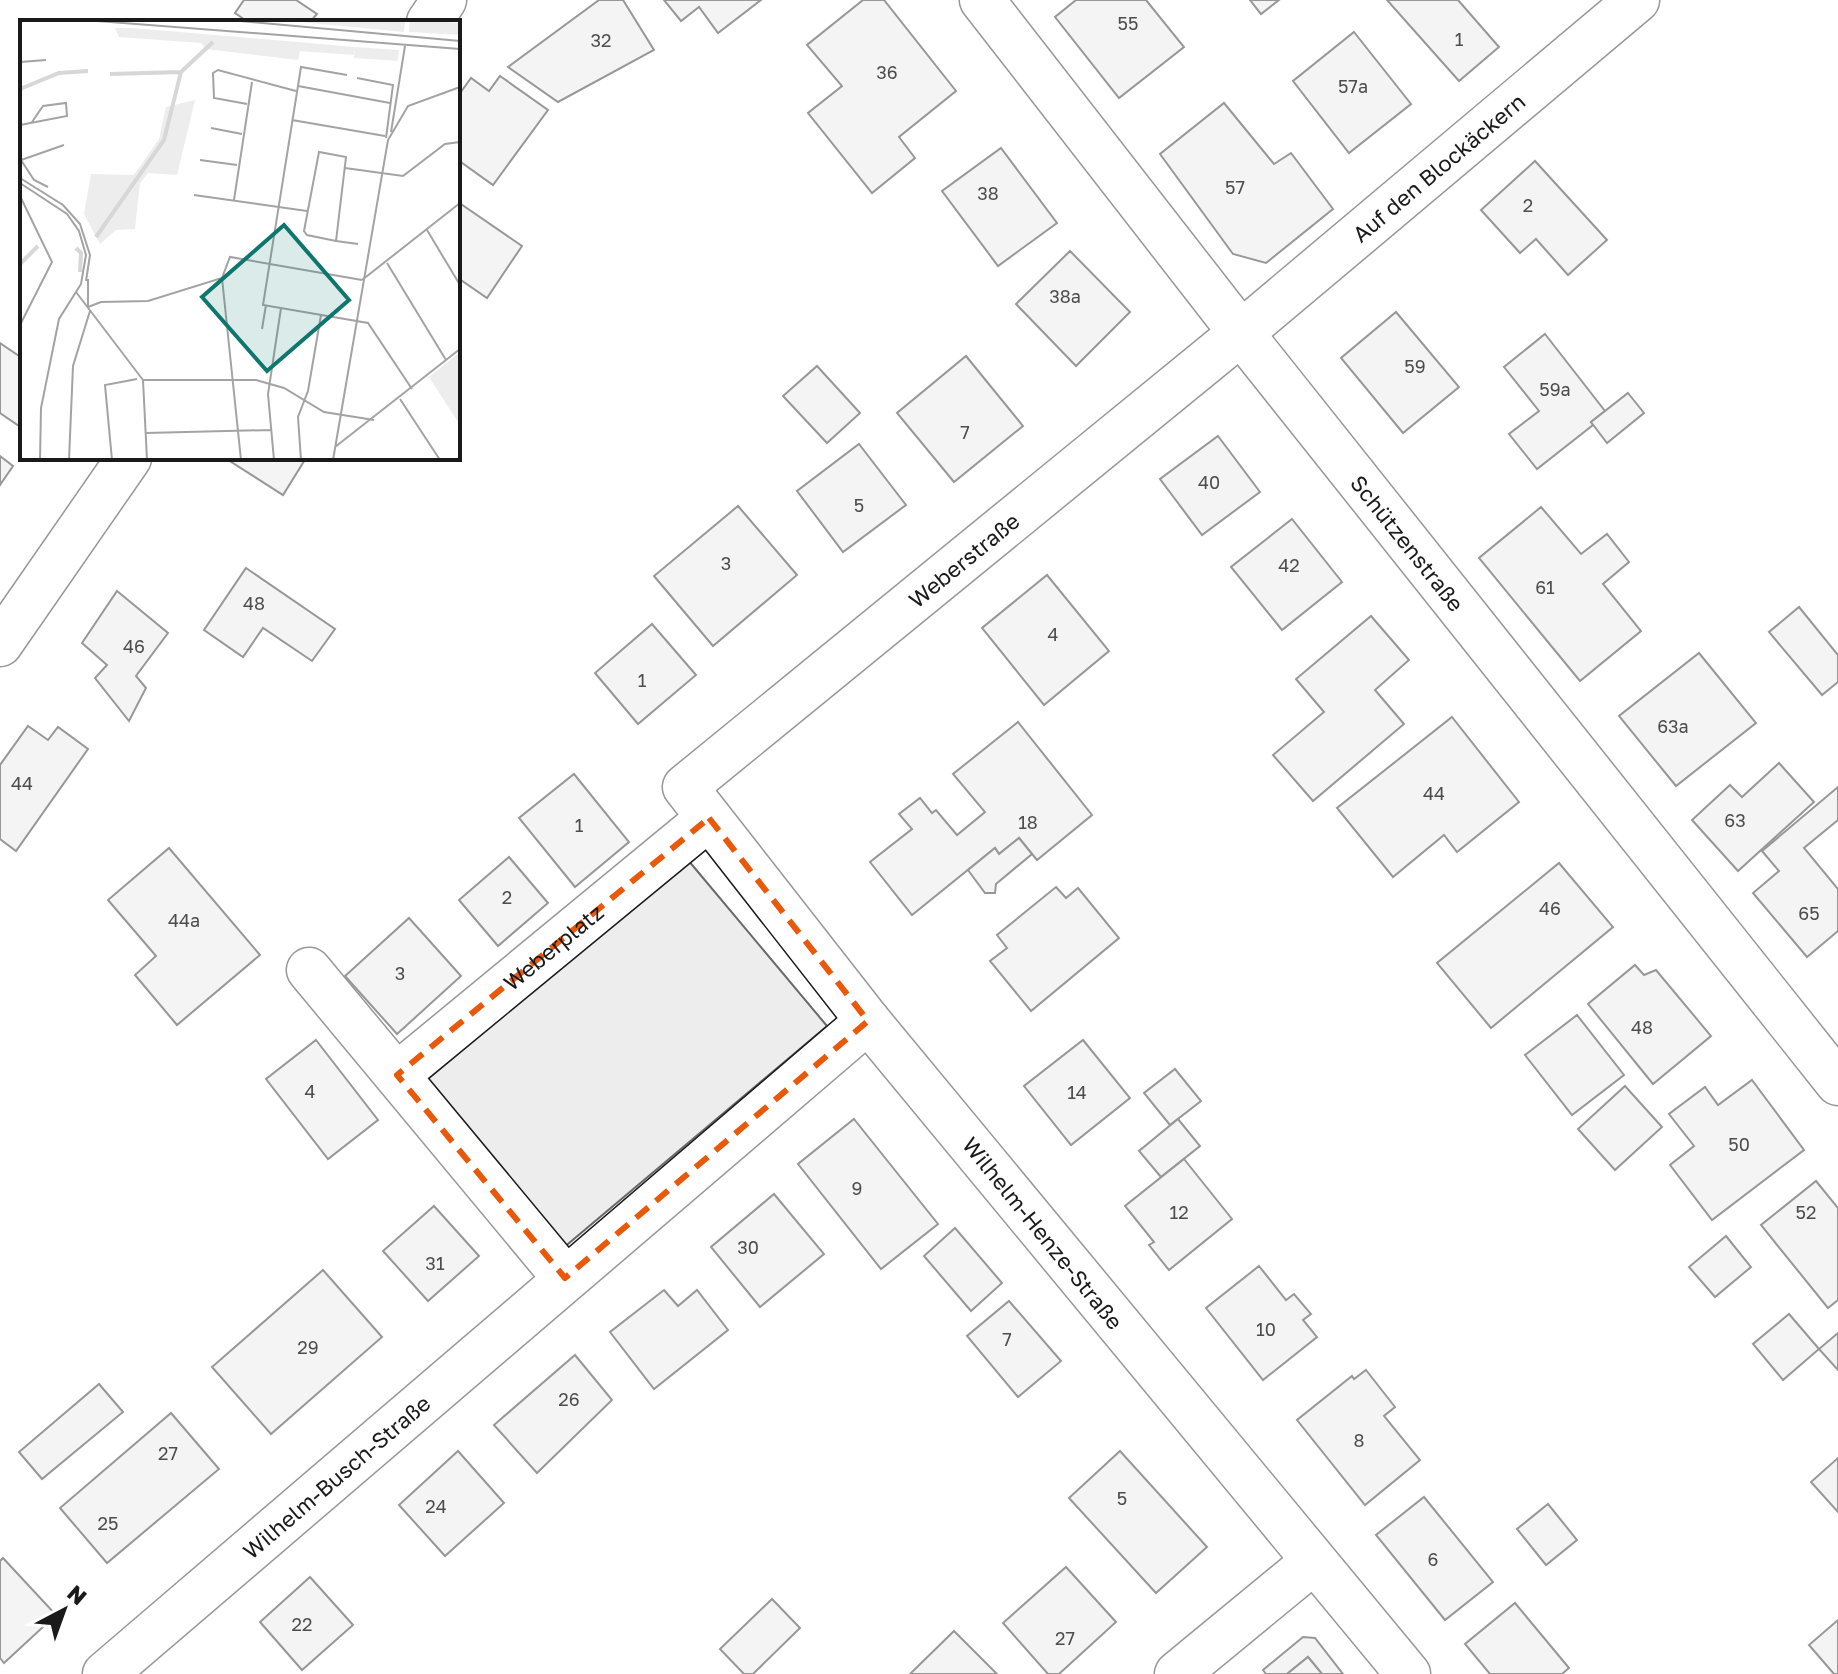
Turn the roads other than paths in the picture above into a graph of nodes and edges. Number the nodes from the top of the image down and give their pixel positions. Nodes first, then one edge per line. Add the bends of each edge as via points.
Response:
1 (444, 0) edge
2 (982, 0) edge
3 (1637, 0) edge
4 (430, 20) edge
5 (1241, 333) junction
6 (128, 460) edge
7 (0, 644) edge
8 (697, 803) junction
9 (309, 970) dead end
10 (868, 1021) junction
11 (397, 1075) junction
12 (1838, 1083) edge
13 (565, 1278) junction
14 (1313, 1562) junction
15 (105, 1674) edge
16 (1177, 1674) edge
17 (1408, 1674) edge

1 - 4 street
2 - 5 street, Schützenstraße
3 - 5 street, Auf den Blockäckern
5 - 8 street, Weberstraße
5 - 12 street, Schützenstraße
6 - 7 street
8 - 10 street, Wilhelm-Henze-Straße
8 - 11 street, Weberplatz
9 - 11 street
10 - 13 street, Wilhelm-Busch-Straße
10 - 14 street, Wilhelm-Henze-Straße
11 - 13 street
13 - 15 street, Wilhelm-Busch-Straße
14 - 16 street
14 - 17 street, Wilhelm-Henze-Straße

